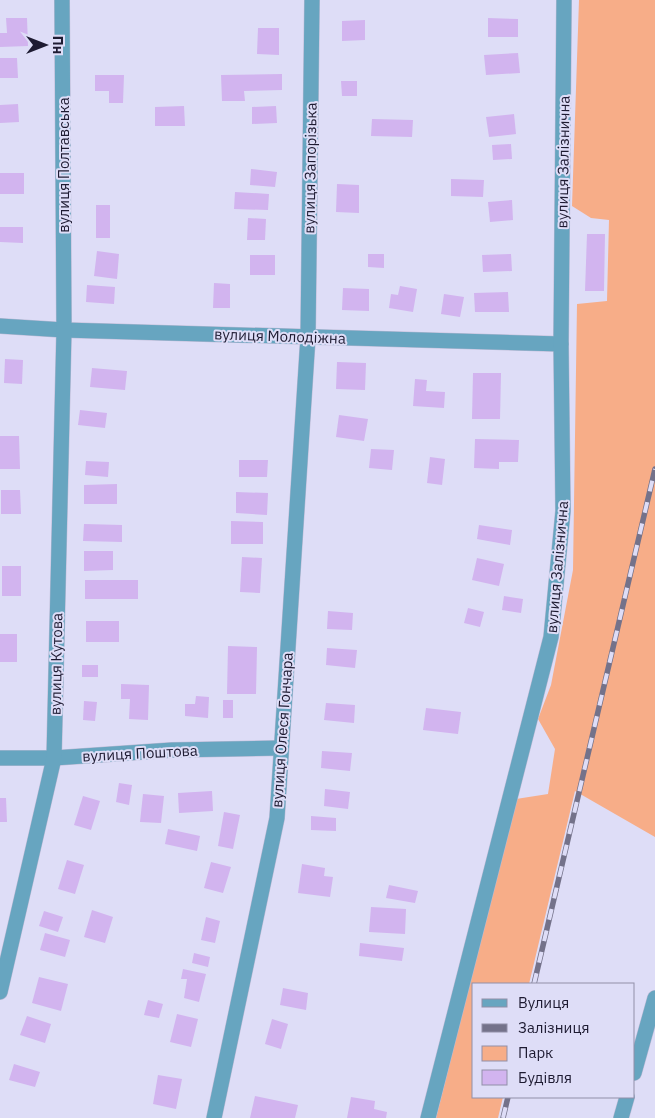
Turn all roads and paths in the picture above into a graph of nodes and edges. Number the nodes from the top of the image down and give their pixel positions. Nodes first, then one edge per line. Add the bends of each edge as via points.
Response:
1 (62, 0) edge
2 (312, 0) edge
3 (564, 0) edge
4 (0, 326) edge
5 (64, 330) junction
6 (308, 337) junction
7 (561, 344) junction
8 (280, 748) junction
9 (0, 758) edge
10 (54, 758) junction
11 (0, 992) edge
12 (655, 998) edge
13 (635, 1069) edge
14 (627, 1098) edge
15 (214, 1118) edge
16 (428, 1118) edge
17 (621, 1118) edge

1 - 5 street, вулиця Полтавська
2 - 6 street, вулиця Запорізька
3 - 7 street, вулиця Залізнична
4 - 5 street, вулиця Молодіжна
5 - 6 street, вулиця Молодіжна
5 - 10 street, вулиця Кутова
6 - 7 street, вулиця Молодіжна
6 - 8 street, вулиця Олеся Гончара
7 - 16 street, вулиця Залізнична via 563,511 552,637
8 - 10 street, вулиця Поштова via 172,750
8 - 15 street, вулиця Олеся Гончара via 277,818
9 - 10 street, вулиця Поштова
10 - 11 street, вулиця Кутова
12 - 13 street
14 - 17 street

